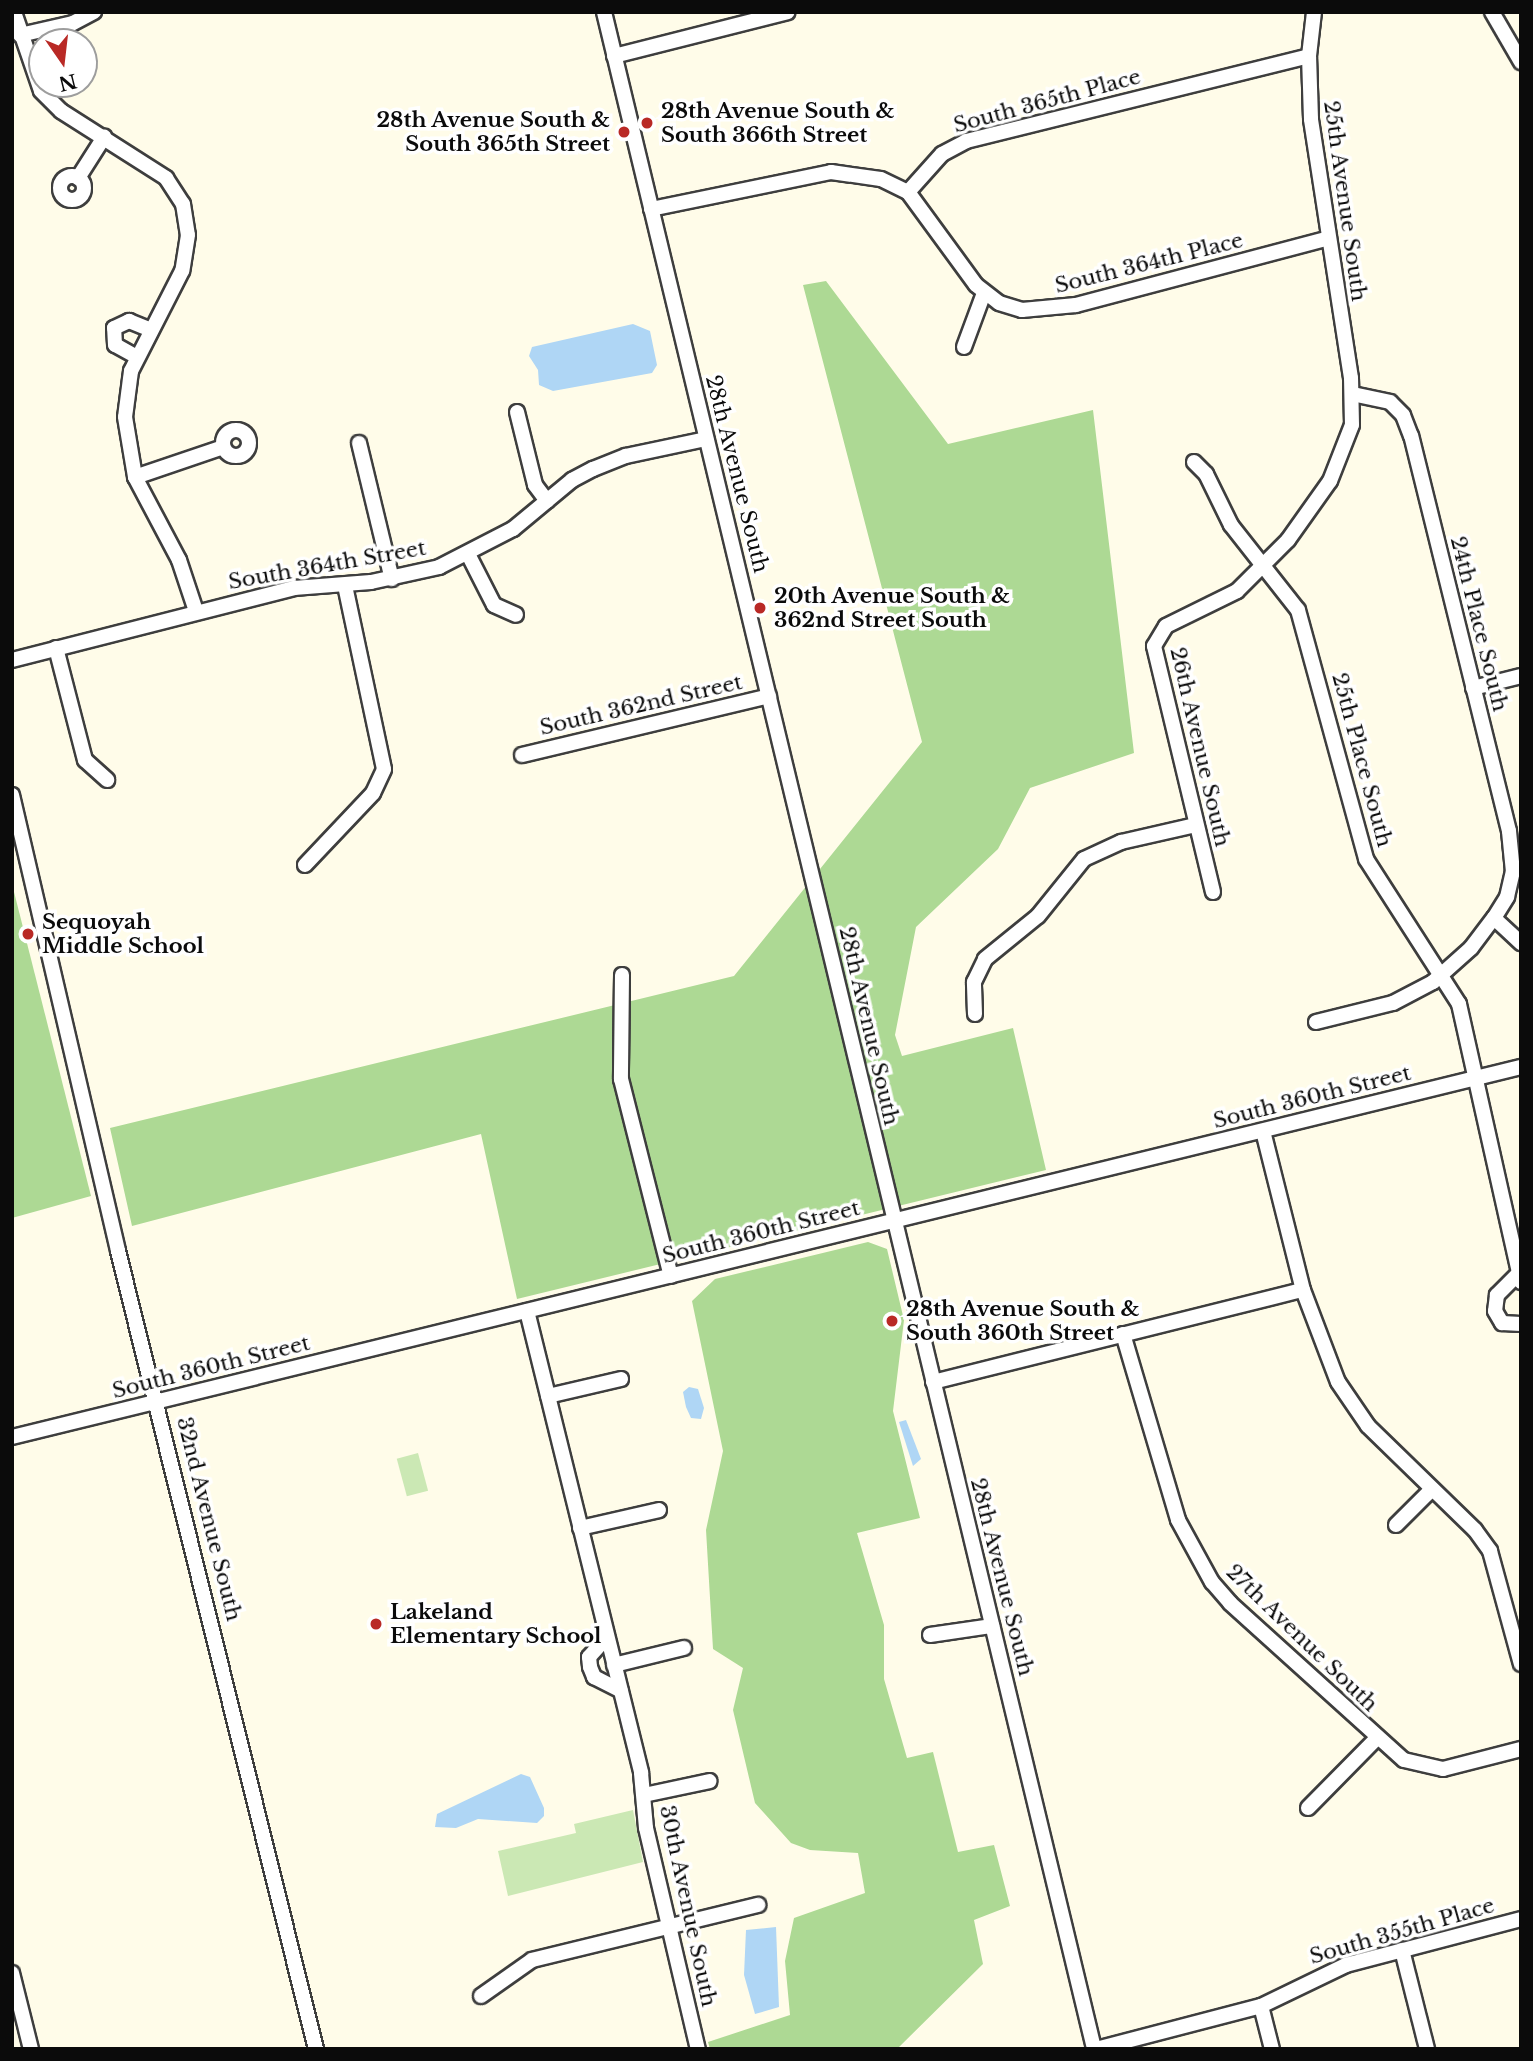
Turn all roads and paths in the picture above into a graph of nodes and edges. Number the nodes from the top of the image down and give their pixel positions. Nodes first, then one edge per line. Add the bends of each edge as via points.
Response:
1 (14, 12) edge
2 (94, 12) edge
3 (604, 12) edge
4 (788, 12) edge
5 (1314, 12) edge
6 (1500, 15) edge
7 (20, 35) junction
8 (614, 56) junction
9 (1308, 56) junction
10 (1521, 61) edge
11 (104, 137) junction
12 (78, 178) dead end
13 (908, 192) junction
14 (651, 209) junction
15 (1326, 239) junction
16 (984, 293) junction
17 (151, 330) junction
18 (964, 347) dead end
19 (137, 357) junction
20 (1353, 394) junction
21 (517, 412) dead end
22 (706, 439) junction
23 (359, 443) dead end
24 (223, 447) dead end
25 (1194, 462) dead end
26 (135, 477) junction
27 (547, 502) junction
28 (468, 554) junction
29 (1265, 565) junction
30 (392, 579) junction
31 (345, 586) junction
32 (196, 611) junction
33 (516, 615) dead end
34 (1177, 622) joint
35 (55, 648) junction
36 (12, 660) edge
37 (1521, 676) edge
38 (1473, 688) junction
39 (769, 696) junction
40 (522, 755) dead end
41 (107, 780) dead end
42 (12, 795) edge
43 (1196, 825) junction
44 (305, 865) dead end
45 (1213, 892) dead end
46 (1494, 918) junction
47 (1521, 943) edge
48 (1443, 974) junction
49 (622, 975) dead end
50 (975, 1014) dead end
51 (1316, 1022) dead end
52 (1521, 1068) edge
53 (1478, 1078) junction
54 (1263, 1131) junction
55 (895, 1221) junction
56 (671, 1276) junction
57 (1519, 1278) edge
58 (1303, 1290) junction
59 (527, 1311) junction
60 (1521, 1324) edge
61 (1124, 1334) junction
62 (621, 1379) dead end
63 (933, 1382) junction
64 (548, 1396) junction
65 (159, 1401) junction
66 (12, 1437) edge
67 (1432, 1489) junction
68 (659, 1510) dead end
69 (1396, 1525) dead end
70 (580, 1528) junction
71 (992, 1626) junction
72 (929, 1635) dead end
73 (607, 1637) junction
74 (684, 1648) dead end
75 (1521, 1664) edge
76 (614, 1665) junction
77 (621, 1691) junction
78 (1376, 1739) junction
79 (1521, 1749) edge
80 (710, 1782) dead end
81 (643, 1795) junction
82 (1308, 1808) dead end
83 (758, 1905) dead end
84 (1521, 1919) edge
85 (669, 1926) junction
86 (1402, 1950) junction
87 (12, 1973) edge
88 (481, 1996) dead end
89 (1261, 2006) junction
90 (31, 2049) edge
91 (316, 2049) edge
92 (698, 2049) edge
93 (1095, 2049) edge
94 (1272, 2049) edge
95 (1427, 2049) edge

1 - 7 street
2 - 7 street via 74,23
3 - 8 street, 28th Avenue South
4 - 8 street
5 - 9 street, 25th Avenue South
6 - 10 street
7 - 11 street via 41,91 61,111
8 - 14 street, 28th Avenue South
9 - 13 street, South 365th Place via 966,141 942,154
9 - 15 street, 25th Avenue South
11 - 12 street
11 - 17 street via 166,178 183,204 188,235 182,271
13 - 14 street via 881,179 831,172
13 - 16 street
14 - 22 street, 28th Avenue South
15 - 16 street, South 364th Place via 1059,309 1022,310
15 - 20 street, 25th Avenue South
16 - 18 street
17 - 19 street
17 - 19 street via 130,321 114,328 115,345
19 - 26 street via 127,389 125,417
20 - 29 street, 25th Avenue South via 1352,425 1336,470 1307,516
20 - 38 street, 24th Place South via 1382,398 1396,407 1407,424
21 - 27 street via 534,485
22 - 27 street, South 364th Street via 609,462 572,480
22 - 39 street, 28th Avenue South
23 - 30 street
24 - 26 street
25 - 29 street, 25th Place South via 1206,474 1231,525
26 - 32 street via 178,560
27 - 28 street, South 364th Street via 513,529
28 - 30 street, South 364th Street
28 - 33 street via 494,605
29 - 34 street, 25th Avenue South via 1221,602
29 - 48 street, 25th Place South via 1294,604 1307,636 1366,859 1385,894
30 - 31 street, South 364th Street
31 - 32 street, South 364th Street via 294,587
31 - 44 street via 384,769 373,793
32 - 35 street, South 364th Street
34 - 43 street, 26th Avenue South via 1159,632 1154,654
35 - 36 street, South 364th Street
35 - 41 street via 85,760
37 - 38 street
38 - 46 street, 24th Place South via 1512,850 1511,886
39 - 40 street, South 362nd Street
39 - 55 street, 28th Avenue South
42 - 65 street, 32nd Avenue South via 115,1238
43 - 45 street, 26th Avenue South
43 - 50 street via 1121,842 1084,859 1038,916 985,959 974,982
46 - 47 street
46 - 48 street, 24th Place South
48 - 51 street, 24th Place South via 1405,999
48 - 53 street, 25th Place South via 1462,1014
49 - 56 street via 621,1079
52 - 53 street, South 360th Street
53 - 54 street, South 360th Street
53 - 57 street, 25th Place South
54 - 55 street, South 360th Street
54 - 58 street
55 - 56 street, South 360th Street
55 - 63 street, 28th Avenue South
56 - 59 street, South 360th Street
57 - 60 street via 1497,1295 1495,1311 1502,1322
58 - 61 street
58 - 67 street via 1351,1405
59 - 64 street, 30th Avenue South
59 - 65 street, South 360th Street
61 - 63 street
61 - 78 street, 27th Avenue South via 1178,1520 1212,1582
62 - 64 street
63 - 71 street, 28th Avenue South
64 - 70 street, 30th Avenue South
65 - 66 street, South 360th Street
65 - 91 street, 32nd Avenue South
67 - 69 street
67 - 75 street via 1490,1551
68 - 70 street
70 - 73 street, 30th Avenue South
71 - 72 street
71 - 93 street, 28th Avenue South
73 - 76 street, 30th Avenue South
73 - 77 street via 589,1657 590,1667 594,1677
74 - 76 street
76 - 77 street, 30th Avenue South
77 - 81 street, 30th Avenue South
78 - 79 street, 27th Avenue South via 1417,1766 1443,1769
78 - 82 street
80 - 81 street
81 - 85 street, 30th Avenue South
83 - 85 street
84 - 86 street, South 355th Place
85 - 88 street via 532,1959
85 - 92 street, 30th Avenue South
86 - 89 street, South 355th Place via 1322,1973
86 - 95 street
87 - 90 street
89 - 93 street, South 355th Place
89 - 94 street

